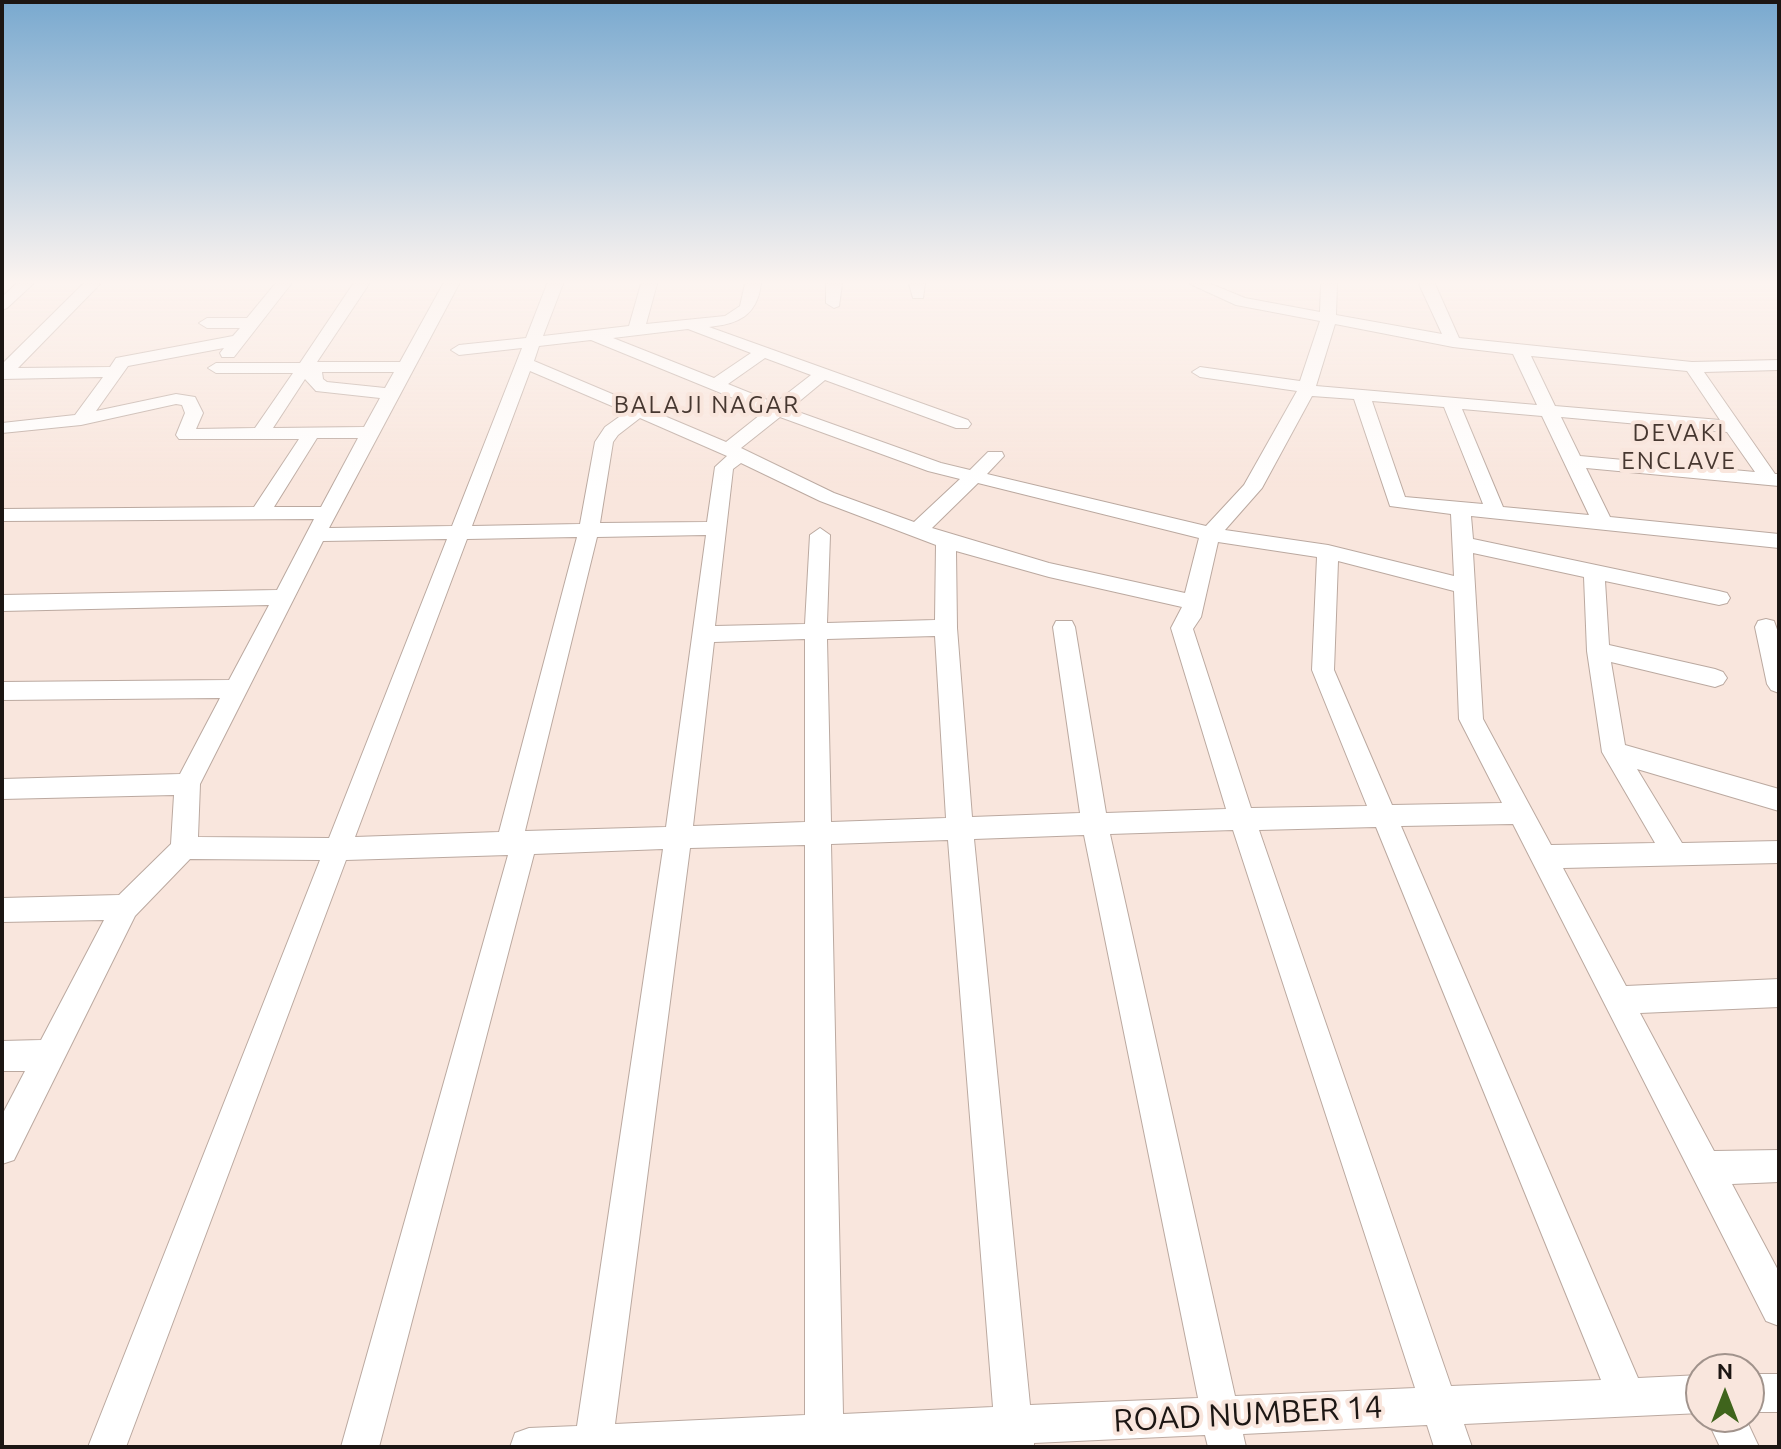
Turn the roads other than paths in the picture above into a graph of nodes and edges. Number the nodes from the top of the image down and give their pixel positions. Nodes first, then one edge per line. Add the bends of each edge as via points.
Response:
1 (24, 352) edge
2 (177, 352) edge
3 (229, 352) edge
4 (319, 352) edge
5 (414, 352) edge
6 (496, 352) edge
7 (533, 352) edge
8 (633, 352) edge
9 (763, 352) joint
10 (1318, 352) edge
11 (1520, 352) edge
12 (1544, 352) edge
13 (527, 353) junction
14 (1779, 365) edge
15 (310, 366) junction
16 (405, 367) junction
17 (1692, 367) junction
18 (115, 372) junction
19 (1200, 372) dead end
20 (2, 373) edge
21 (823, 374) junction
22 (715, 385) junction
23 (1278, 391) dead end
24 (1306, 391) junction
25 (390, 394) junction
26 (1362, 396) junction
27 (1451, 403) junction
28 (777, 410) junction
29 (639, 411) junction
30 (1549, 411) junction
31 (81, 420) junction
32 (962, 424) dead end
33 (1735, 427) junction
34 (2, 428) edge
35 (312, 432) junction
36 (369, 432) junction
37 (261, 433) junction
38 (733, 452) junction
39 (995, 456) dead end
40 (1574, 461) junction
41 (974, 477) junction
42 (1774, 479) edge
43 (1461, 510) junction
44 (260, 513) junction
45 (1496, 513) junction
46 (2, 515) edge
47 (321, 524) junction
48 (1604, 525) junction
49 (589, 528) junction
50 (715, 528) junction
51 (917, 531) junction
52 (457, 532) junction
53 (1210, 534) junction
54 (820, 535) dead end
55 (946, 541) junction
56 (1779, 541) edge
57 (1462, 544) junction
58 (1328, 552) junction
59 (1594, 572) junction
60 (1464, 586) junction
61 (283, 597) junction
62 (1719, 598) dead end
63 (1192, 602) junction
64 (2, 603) edge
65 (1064, 627) dead end
66 (1766, 627) dead end
67 (946, 628) junction
68 (816, 630) junction
69 (704, 634) junction
70 (1598, 651) junction
71 (1715, 678) dead end
72 (1778, 679) edge
73 (236, 689) junction
74 (2, 691) edge
75 (1614, 752) junction
76 (187, 784) junction
77 (2, 789) edge
78 (1779, 800) edge
79 (1522, 813) junction
80 (1385, 815) junction
81 (1242, 819) junction
82 (1095, 825) junction
83 (960, 829) junction
84 (818, 835) junction
85 (678, 838) junction
86 (516, 843) junction
87 (184, 848) junction
88 (337, 849) junction
89 (1779, 852) edge
90 (1675, 854) junction
91 (1545, 857) junction
92 (125, 907) junction
93 (2, 910) edge
94 (1779, 993) edge
95 (1618, 1000) junction
96 (49, 1055) junction
97 (2, 1056) edge
98 (2, 1148) edge
99 (1779, 1166) edge
100 (1704, 1168) junction
101 (1779, 1308) edge
102 (1685, 1395) edge
103 (1627, 1397) junction
104 (1440, 1405) junction
105 (1224, 1431) edge
106 (1014, 1436) edge
107 (824, 1440) edge
108 (593, 1446) edge
109 (107, 1447) edge
110 (360, 1447) edge
111 (529, 1447) edge
112 (1453, 1447) edge

1 - 20 street
2 - 18 street via 122,362
3 - 15 street via 216,368
4 - 15 street
5 - 16 street
6 - 13 street
7 - 13 street
8 - 22 street
9 - 21 street
9 - 22 street
10 - 24 street
11 - 30 street
12 - 17 street
13 - 29 street
13 - 52 street
14 - 17 street
15 - 16 street
15 - 25 street via 322,387
15 - 37 street
16 - 25 street
17 - 33 street
18 - 20 street
18 - 31 street
19 - 24 street
21 - 28 street
21 - 32 street
22 - 28 street
23 - 24 street
24 - 26 street
24 - 53 street via 1252,488
25 - 36 street
26 - 27 street
26 - 43 street via 1397,502
27 - 30 street
27 - 45 street
28 - 38 street
28 - 41 street
29 - 38 street
29 - 49 street via 604,442
30 - 33 street
30 - 40 street
31 - 34 street
31 - 37 street via 176,399 189,401 194,413 185,435
33 - 42 street
35 - 36 street
35 - 37 street
35 - 44 street
36 - 47 street
38 - 50 street via 724,467
38 - 51 street via 827,497
39 - 41 street
40 - 42 street
40 - 48 street
41 - 51 street
41 - 53 street
43 - 45 street
43 - 57 street
44 - 46 street
44 - 47 street
45 - 48 street
47 - 52 street
47 - 61 street
48 - 56 street
49 - 50 street
49 - 52 street
49 - 86 street
50 - 69 street
51 - 55 street
52 - 88 street
53 - 58 street
53 - 63 street
54 - 68 street
55 - 63 street
55 - 67 street
57 - 59 street
57 - 60 street
58 - 60 street
58 - 80 street via 1323,670
59 - 62 street
59 - 70 street
60 - 79 street via 1471,719
61 - 64 street
61 - 73 street
63 - 81 street via 1182,628
65 - 82 street
66 - 72 street
67 - 68 street
67 - 83 street
68 - 69 street
68 - 84 street
69 - 85 street
70 - 71 street
70 - 75 street
73 - 74 street
73 - 76 street
75 - 78 street
75 - 90 street
76 - 77 street
76 - 87 street
79 - 80 street
79 - 91 street
80 - 81 street
80 - 103 street
81 - 82 street
81 - 104 street
82 - 83 street
82 - 105 street
83 - 84 street
83 - 106 street
84 - 85 street
84 - 107 street
85 - 86 street
85 - 108 street
86 - 88 street
86 - 110 street
87 - 88 street
87 - 92 street
88 - 109 street
89 - 90 street
90 - 91 street
91 - 95 street
92 - 93 street
92 - 96 street
94 - 95 street
95 - 100 street
96 - 97 street
96 - 98 street
99 - 100 street
100 - 101 street
102 - 103 street, ROAD NUMBER 14
103 - 104 street, ROAD NUMBER 14
104 - 105 street, ROAD NUMBER 14
104 - 112 street
105 - 106 street, ROAD NUMBER 14
106 - 107 street, ROAD NUMBER 14
107 - 108 street, ROAD NUMBER 14
108 - 111 street, ROAD NUMBER 14

